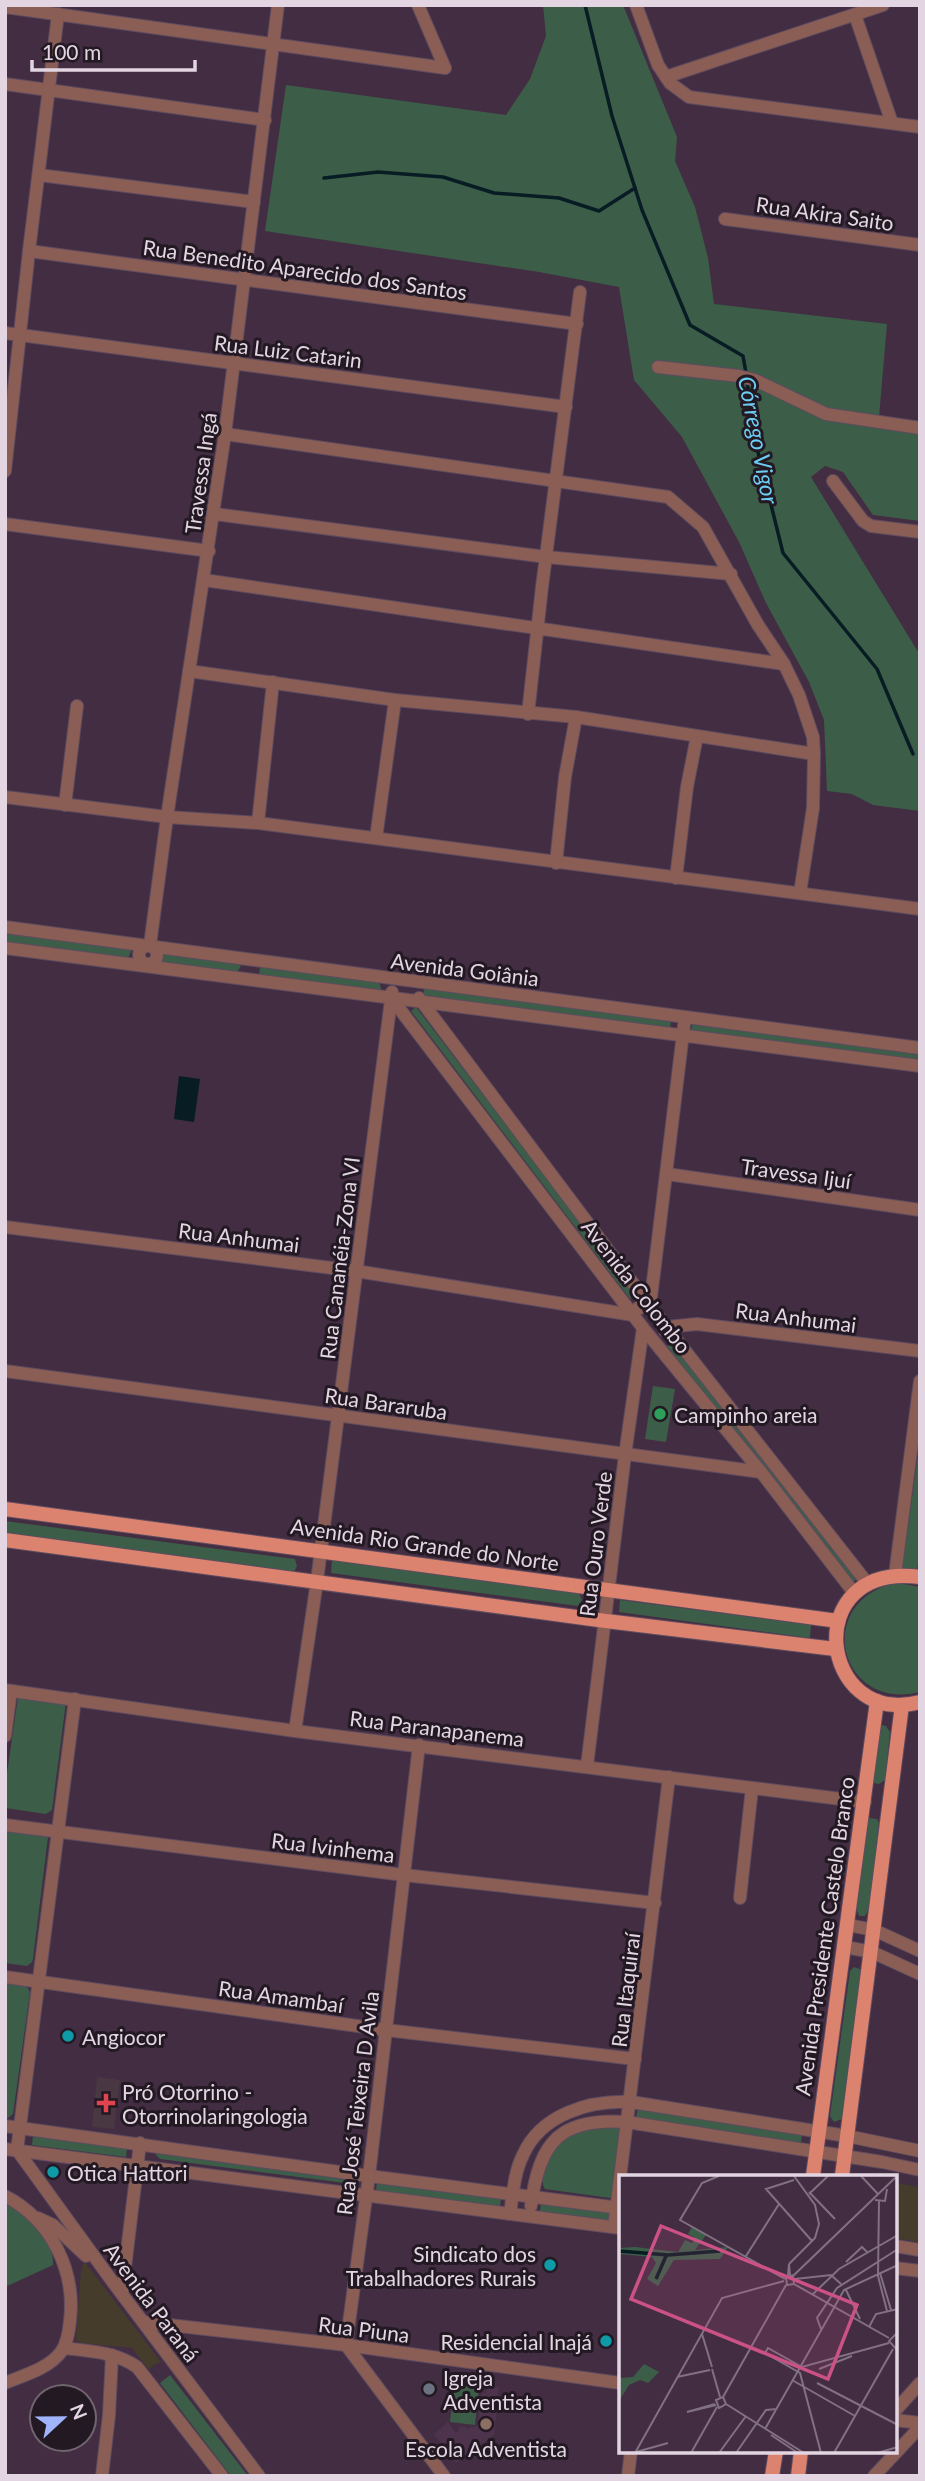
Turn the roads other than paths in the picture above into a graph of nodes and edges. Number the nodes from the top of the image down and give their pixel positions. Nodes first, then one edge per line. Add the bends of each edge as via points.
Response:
1 (278, 5) edge
2 (418, 5) edge
3 (636, 5) edge
4 (883, 5) edge
5 (5, 7) edge
6 (58, 14) junction
7 (855, 15) junction
8 (274, 45) junction
9 (666, 77) junction
10 (5, 84) edge
11 (49, 89) junction
12 (265, 120) junction
13 (892, 123) junction
14 (920, 127) edge
15 (39, 175) junction
16 (254, 202) junction
17 (725, 219) dead end
18 (920, 245) edge
19 (29, 251) junction
20 (244, 281) junction
21 (580, 292) dead end
22 (577, 324) junction
23 (5, 333) edge
24 (20, 335) junction
25 (234, 364) junction
26 (658, 367) dead end
27 (566, 407) junction
28 (920, 428) edge
29 (225, 434) junction
30 (5, 471) edge
31 (557, 481) junction
32 (833, 481) dead end
33 (215, 514) junction
34 (5, 524) edge
35 (920, 532) edge
36 (209, 551) junction
37 (546, 557) junction
38 (731, 574) junction
39 (204, 580) junction
40 (538, 628) junction
41 (784, 664) junction
42 (189, 671) junction
43 (273, 682) junction
44 (395, 700) junction
45 (77, 706) dead end
46 (528, 714) junction
47 (576, 717) junction
48 (697, 736) junction
49 (814, 754) junction
50 (5, 797) edge
51 (65, 805) junction
52 (167, 817) junction
53 (258, 823) junction
54 (376, 838) junction
55 (556, 863) junction
56 (676, 878) junction
57 (800, 893) junction
58 (920, 909) edge
59 (5, 927) edge
60 (150, 944) junction
61 (5, 948) edge
62 (252, 960) junction
63 (146, 965) junction
64 (249, 980) junction
65 (392, 980) junction
66 (417, 983) junction
67 (392, 999) junction
68 (420, 1001) junction
69 (685, 1017) junction
70 (683, 1035) junction
71 (920, 1048) edge
72 (920, 1066) edge
73 (667, 1174) junction
74 (920, 1210) edge
75 (5, 1227) edge
76 (356, 1271) junction
77 (650, 1306) junction
78 (633, 1315) junction
79 (667, 1327) junction
80 (643, 1328) junction
81 (652, 1339) junction
82 (920, 1350) edge
83 (5, 1371) edge
84 (920, 1381) edge
85 (338, 1415) junction
86 (625, 1455) junction
87 (761, 1472) junction
88 (5, 1509) edge
89 (5, 1540) edge
90 (321, 1551) junction
91 (895, 1576) junction
92 (920, 1577) edge
93 (317, 1581) junction
94 (868, 1584) junction
95 (609, 1591) junction
96 (855, 1594) junction
97 (606, 1621) junction
98 (838, 1621) junction
99 (835, 1649) junction
100 (8, 1690) edge
101 (75, 1699) junction
102 (877, 1701) junction
103 (919, 1704) edge
104 (902, 1705) junction
105 (295, 1731) junction
106 (5, 1736) edge
107 (419, 1745) junction
108 (587, 1766) junction
109 (669, 1777) junction
110 (752, 1788) junction
111 (865, 1802) junction
112 (888, 1805) junction
113 (5, 1825) edge
114 (60, 1831) junction
115 (404, 1875) junction
116 (740, 1898) dead end
117 (655, 1903) junction
118 (848, 1925) junction
119 (874, 1930) junction
120 (845, 1947) junction
121 (920, 1951) edge
122 (872, 1952) junction
123 (920, 1974) edge
124 (5, 1977) edge
125 (40, 1981) junction
126 (386, 2030) junction
127 (635, 2059) junction
128 (631, 2102) junction
129 (627, 2122) junction
130 (5, 2126) edge
131 (19, 2127) junction
132 (818, 2131) junction
133 (847, 2136) junction
134 (140, 2143) junction
135 (11, 2150) edge
136 (920, 2151) edge
137 (816, 2152) junction
138 (845, 2156) junction
139 (138, 2165) junction
140 (920, 2170) edge
141 (622, 2175) edge
142 (813, 2175) edge
143 (842, 2175) edge
144 (369, 2176) junction
145 (512, 2195) junction
146 (5, 2196) edge
147 (366, 2196) junction
148 (532, 2198) junction
149 (619, 2208) edge
150 (510, 2214) junction
151 (34, 2216) junction
152 (530, 2217) junction
153 (617, 2228) edge
154 (897, 2246) edge
155 (920, 2250) edge
156 (897, 2268) edge
157 (920, 2272) edge
158 (112, 2281) junction
159 (121, 2293) junction
160 (143, 2322) junction
161 (346, 2345) junction
162 (64, 2348) junction
163 (112, 2355) junction
164 (5, 2382) edge
165 (619, 2383) edge
166 (920, 2383) edge
167 (897, 2409) edge
168 (897, 2420) edge
169 (920, 2425) edge
170 (897, 2450) edge
171 (631, 2453) edge
172 (776, 2453) edge
173 (801, 2453) edge
174 (895, 2453) edge
175 (102, 2476) edge
176 (222, 2476) edge
177 (259, 2476) edge
178 (444, 2476) edge
179 (628, 2476) edge
180 (772, 2476) edge
181 (798, 2476) edge
182 (874, 2476) edge

1 - 8 street, Travessa Ingá
2 - 8 street via 445,68
3 - 9 street
4 - 7 street
5 - 6 street
6 - 8 street
6 - 11 street
7 - 9 street
7 - 13 street
8 - 12 street, Travessa Ingá
9 - 13 street via 689,97
10 - 11 street
11 - 12 street
11 - 15 street
12 - 16 street, Travessa Ingá
13 - 14 street
15 - 16 street
15 - 19 street
16 - 20 street, Travessa Ingá
17 - 18 street, Rua Akira Saito
19 - 20 street, Rua Benedito Aparecido dos Santos
19 - 24 street
20 - 22 street, Rua Benedito Aparecido dos Santos
20 - 25 street, Travessa Ingá
21 - 22 street
22 - 27 street
23 - 24 street, Rua Luiz Catarin
24 - 25 street, Rua Luiz Catarin
24 - 30 street
25 - 27 street, Rua Luiz Catarin
25 - 29 street, Travessa Ingá
26 - 28 street via 739,376 826,414
27 - 31 street
29 - 31 street
29 - 33 street, Travessa Ingá
31 - 37 street
31 - 38 street via 668,497 704,527
32 - 35 street via 871,526
33 - 36 street, Travessa Ingá
33 - 37 street
34 - 36 street
36 - 39 street, Travessa Ingá
37 - 38 street
37 - 40 street
38 - 41 street
39 - 40 street
39 - 42 street, Travessa Ingá
40 - 41 street
40 - 46 street
41 - 49 street via 799,695
42 - 43 street
42 - 52 street, Travessa Ingá
43 - 44 street
43 - 53 street
44 - 46 street
44 - 54 street
45 - 51 street
46 - 47 street
47 - 48 street
47 - 55 street
48 - 49 street
48 - 56 street
49 - 57 street via 813,808
50 - 51 street
51 - 52 street
52 - 53 street
52 - 60 street, Travessa Ingá
53 - 54 street
54 - 55 street
55 - 56 street
56 - 57 street
57 - 58 street
59 - 60 street, Avenida Goiânia
60 - 62 street, Avenida Goiânia
60 - 63 street, Travessa Ingá via 157,957
61 - 63 street, Avenida Goiânia
62 - 64 street
62 - 65 street, Avenida Goiânia
63 - 64 street, Avenida Goiânia
64 - 67 street, Avenida Goiânia
65 - 66 street, Avenida Goiânia
65 - 67 street, Rua Cananéia-Zona VI
66 - 68 street
66 - 69 street, Avenida Goiânia
67 - 68 street, Avenida Goiânia
67 - 76 street, Rua Cananéia-Zona VI
67 - 78 street, Avenida Colombo
68 - 70 street, Avenida Goiânia
68 - 77 street, Avenida Colombo
69 - 70 street
69 - 71 street, Avenida Goiânia
70 - 72 street, Avenida Goiânia
70 - 73 street
73 - 74 street, Travessa Ijuí
73 - 77 street
75 - 76 street, Rua Anhumai
76 - 78 street, Rua Anhumai
76 - 85 street, Rua Cananéia-Zona VI
77 - 78 street via 638,1308
77 - 79 street, Avenida Colombo
78 - 80 street, Avenida Colombo
79 - 81 street via 662,1336
79 - 82 street, Rua Anhumai via 697,1324
79 - 94 street, Avenida Colombo
80 - 81 street, Avenida Colombo
80 - 86 street, Rua Ouro Verde
81 - 87 street, Avenida Colombo
83 - 85 street, Rua Bararuba
84 - 91 street
85 - 86 street, Rua Bararuba
85 - 90 street, Rua Cananéia-Zona VI
86 - 87 street, Rua Bararuba
86 - 95 street, Rua Ouro Verde
87 - 96 street, Avenida Colombo
88 - 90 main road, Avenida Rio Grande do Norte
89 - 93 main road
90 - 93 street, Rua Cananéia-Zona VI
90 - 95 main road, Avenida Rio Grande do Norte
91 - 92 main road
91 - 94 main road
93 - 97 main road
93 - 105 street, Rua Cananéia-Zona VI
94 - 96 main road
95 - 97 street, Rua Ouro Verde
95 - 98 main road, Avenida Rio Grande do Norte
96 - 98 main road
97 - 99 main road
97 - 108 street, Rua Ouro Verde
98 - 99 main road
99 - 102 main road via 850,1681
100 - 101 street, Rua Paranapanema
100 - 106 street
101 - 105 street, Rua Paranapanema
101 - 114 street
102 - 104 main road
102 - 111 main road, Avenida Presidente Castelo Branco
103 - 104 main road
104 - 112 main road
105 - 107 street, Rua Paranapanema
107 - 108 street, Rua Paranapanema
107 - 115 street, Rua José Teixeira D Avila
108 - 109 street, Rua Paranapanema
109 - 110 street, Rua Paranapanema
109 - 117 street, Rua Itaquiraí
110 - 111 street, Rua Paranapanema
110 - 116 street
111 - 112 main road
111 - 118 main road, Avenida Presidente Castelo Branco
112 - 119 main road
113 - 114 street, Rua Ivinhema
114 - 115 street, Rua Ivinhema
114 - 125 street
115 - 117 street, Rua Ivinhema
115 - 126 street, Rua José Teixeira D Avila
117 - 127 street, Rua Itaquiraí
118 - 119 street
118 - 120 main road, Avenida Presidente Castelo Branco
119 - 121 street
119 - 122 main road
120 - 122 street
120 - 132 main road, Avenida Presidente Castelo Branco
122 - 123 street
122 - 133 main road
124 - 125 street, Rua Amambaí
125 - 126 street, Rua Amambaí
125 - 131 street
126 - 127 street, Rua Amambaí
126 - 144 street, Rua José Teixeira D Avila
127 - 128 street, Rua Itaquiraí
128 - 129 street, Rua Itaquiraí
128 - 132 street
128 - 145 street via 581,2108 545,2126 523,2154
129 - 137 street
129 - 141 street, Rua Itaquiraí
129 - 148 street via 590,2122 564,2133 547,2148 540,2162
130 - 131 street
131 - 134 street
131 - 135 street
132 - 133 street
132 - 137 main road, Avenida Presidente Castelo Branco
133 - 136 street
133 - 138 main road
134 - 139 street
134 - 144 street
135 - 139 street
135 - 158 street, Avenida Paraná
137 - 138 street
137 - 142 main road, Avenida Presidente Castelo Branco
138 - 140 street
138 - 143 main road
139 - 147 street
139 - 159 street
144 - 145 street
144 - 147 street, Rua José Teixeira D Avila
145 - 148 street
145 - 150 street
146 - 151 street
147 - 150 street
147 - 161 street, Rua José Teixeira D Avila
148 - 149 street
148 - 152 street
149 - 153 street, Rua Itaquiraí
150 - 152 street
151 - 158 street via 52,2225
151 - 162 street via 55,2243 69,2279 71,2314
152 - 153 street
154 - 155 street
156 - 157 street
158 - 159 street, Avenida Paraná
159 - 160 street, Avenida Paraná
160 - 161 street, Rua Piuna
160 - 177 street, Avenida Paraná
161 - 165 street, Rua Piuna
161 - 178 street
162 - 163 street
162 - 164 street via 39,2369
163 - 175 street
163 - 176 street via 137,2367
166 - 167 street
168 - 169 street
169 - 170 street
171 - 179 street
172 - 180 main road
173 - 181 main road
174 - 182 street

